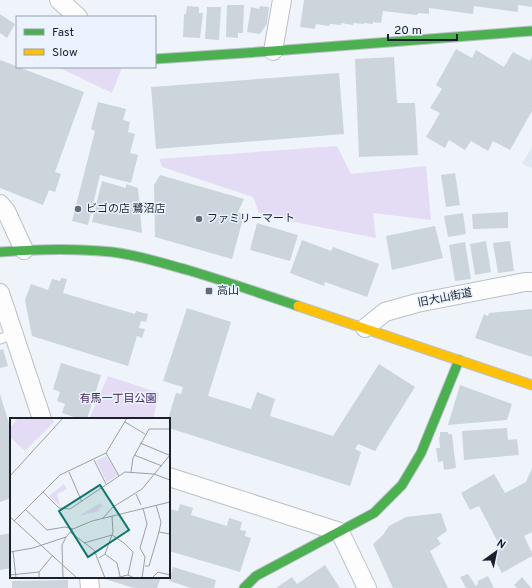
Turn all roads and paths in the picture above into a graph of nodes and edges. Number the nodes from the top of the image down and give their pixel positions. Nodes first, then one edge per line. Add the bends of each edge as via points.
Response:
1 (59, 0) edge
2 (282, 0) edge
3 (77, 16) edge
4 (532, 31) edge
5 (274, 52) junction
6 (156, 59) edge
7 (0, 204) edge
8 (24, 250) junction
9 (0, 252) edge
10 (532, 282) edge
11 (0, 293) edge
12 (365, 328) junction
13 (7, 337) edge
14 (458, 360) junction
15 (532, 385) edge
16 (42, 418) edge
17 (170, 477) edge
18 (340, 532) junction
19 (89, 578) edge
20 (90, 588) edge
21 (244, 588) edge
22 (367, 588) edge

1 - 3 street
2 - 5 street
4 - 5 street
5 - 6 street
7 - 8 street via 6,211
8 - 9 street
8 - 12 street via 76,249 141,257
10 - 12 street, 旧大山街道 via 417,303 385,312
11 - 13 street
12 - 14 street
13 - 16 street
14 - 15 street
14 - 18 street via 421,453 402,485 374,513
17 - 18 street
18 - 21 street via 256,576
18 - 22 street
19 - 20 street

